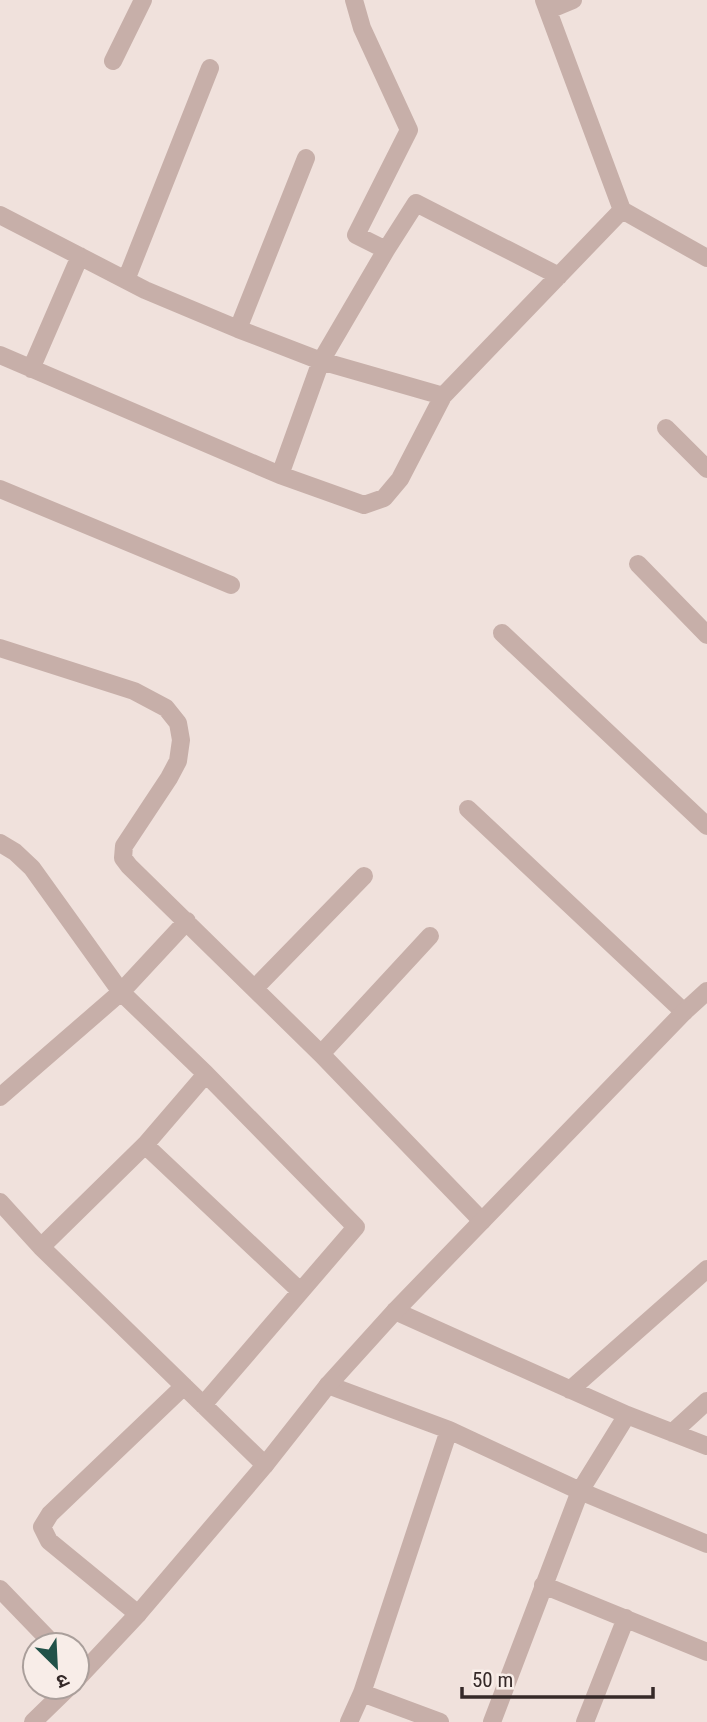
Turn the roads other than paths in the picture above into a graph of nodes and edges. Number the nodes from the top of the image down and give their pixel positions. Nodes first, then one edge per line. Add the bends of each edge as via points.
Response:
1 (143, 0) edge
2 (354, 0) edge
3 (573, 0) edge
4 (546, 5) edge
5 (113, 61) dead end
6 (210, 68) dead end
7 (306, 158) dead end
8 (622, 209) junction
9 (0, 215) edge
10 (386, 250) junction
11 (80, 256) junction
12 (707, 258) edge
13 (559, 276) junction
14 (126, 280) junction
15 (238, 329) junction
16 (0, 355) edge
17 (321, 361) junction
18 (31, 369) junction
19 (443, 397) junction
20 (666, 428) dead end
21 (707, 468) edge
22 (280, 475) junction
23 (0, 489) edge
24 (638, 564) dead end
25 (231, 585) dead end
26 (502, 633) dead end
27 (707, 635) edge
28 (0, 648) edge
29 (468, 809) dead end
30 (707, 826) edge
31 (0, 844) edge
32 (363, 876) dead end
33 (187, 921) junction
34 (430, 936) dead end
35 (255, 988) junction
36 (707, 990) edge
37 (121, 992) junction
38 (684, 1012) junction
39 (321, 1054) junction
40 (206, 1074) junction
41 (1, 1095) edge
42 (145, 1145) junction
43 (0, 1202) edge
44 (482, 1221) junction
45 (41, 1247) junction
46 (707, 1269) edge
47 (300, 1291) junction
48 (394, 1311) junction
49 (328, 1385) junction
50 (184, 1386) junction
51 (570, 1390) junction
52 (707, 1401) edge
53 (203, 1405) junction
54 (627, 1415) junction
55 (449, 1430) junction
56 (672, 1433) junction
57 (707, 1446) edge
58 (265, 1465) junction
59 (580, 1491) junction
60 (707, 1544) edge
61 (543, 1585) junction
62 (0, 1589) edge
63 (138, 1614) junction
64 (626, 1618) junction
65 (40, 1631) edge
66 (707, 1651) edge
67 (91, 1662) edge
68 (362, 1693) junction
69 (54, 1701) edge
70 (36, 1721) edge
71 (349, 1722) edge
72 (440, 1722) edge
73 (492, 1722) edge
74 (584, 1722) edge

1 - 5 street
2 - 10 street via 362,28 409,130 356,234
3 - 4 street
4 - 8 street
6 - 14 street
7 - 15 street
8 - 12 street
8 - 13 street
9 - 11 street
10 - 13 street via 416,203
10 - 17 street
11 - 14 street
11 - 18 street
13 - 19 street
14 - 15 street
15 - 17 street
16 - 18 street
17 - 19 street
17 - 22 street
18 - 22 street
19 - 22 street via 400,479 384,498 364,505
20 - 21 street
23 - 25 street
24 - 27 street
26 - 30 street
28 - 33 street via 134,691 166,708 178,723 178,761 124,846 123,858
29 - 38 street
31 - 37 street via 32,868
32 - 35 street
33 - 35 street
33 - 37 street
34 - 39 street
35 - 39 street
36 - 38 street
37 - 40 street
37 - 41 street
38 - 44 street
39 - 44 street
40 - 42 street
40 - 47 street via 356,1227
42 - 45 street
42 - 47 street
43 - 45 street
44 - 48 street
45 - 50 street
46 - 51 street
47 - 53 street
48 - 49 street
48 - 51 street
49 - 55 street
49 - 58 street
50 - 53 street
50 - 63 street via 41,1527 49,1541
51 - 54 street
52 - 56 street
53 - 58 street
54 - 56 street
54 - 59 street
55 - 59 street
55 - 68 street
56 - 57 street
58 - 63 street
59 - 60 street
59 - 61 street
61 - 64 street
61 - 73 street
62 - 65 street
63 - 67 street
64 - 66 street
64 - 74 street
68 - 71 street
68 - 72 street
69 - 70 street

